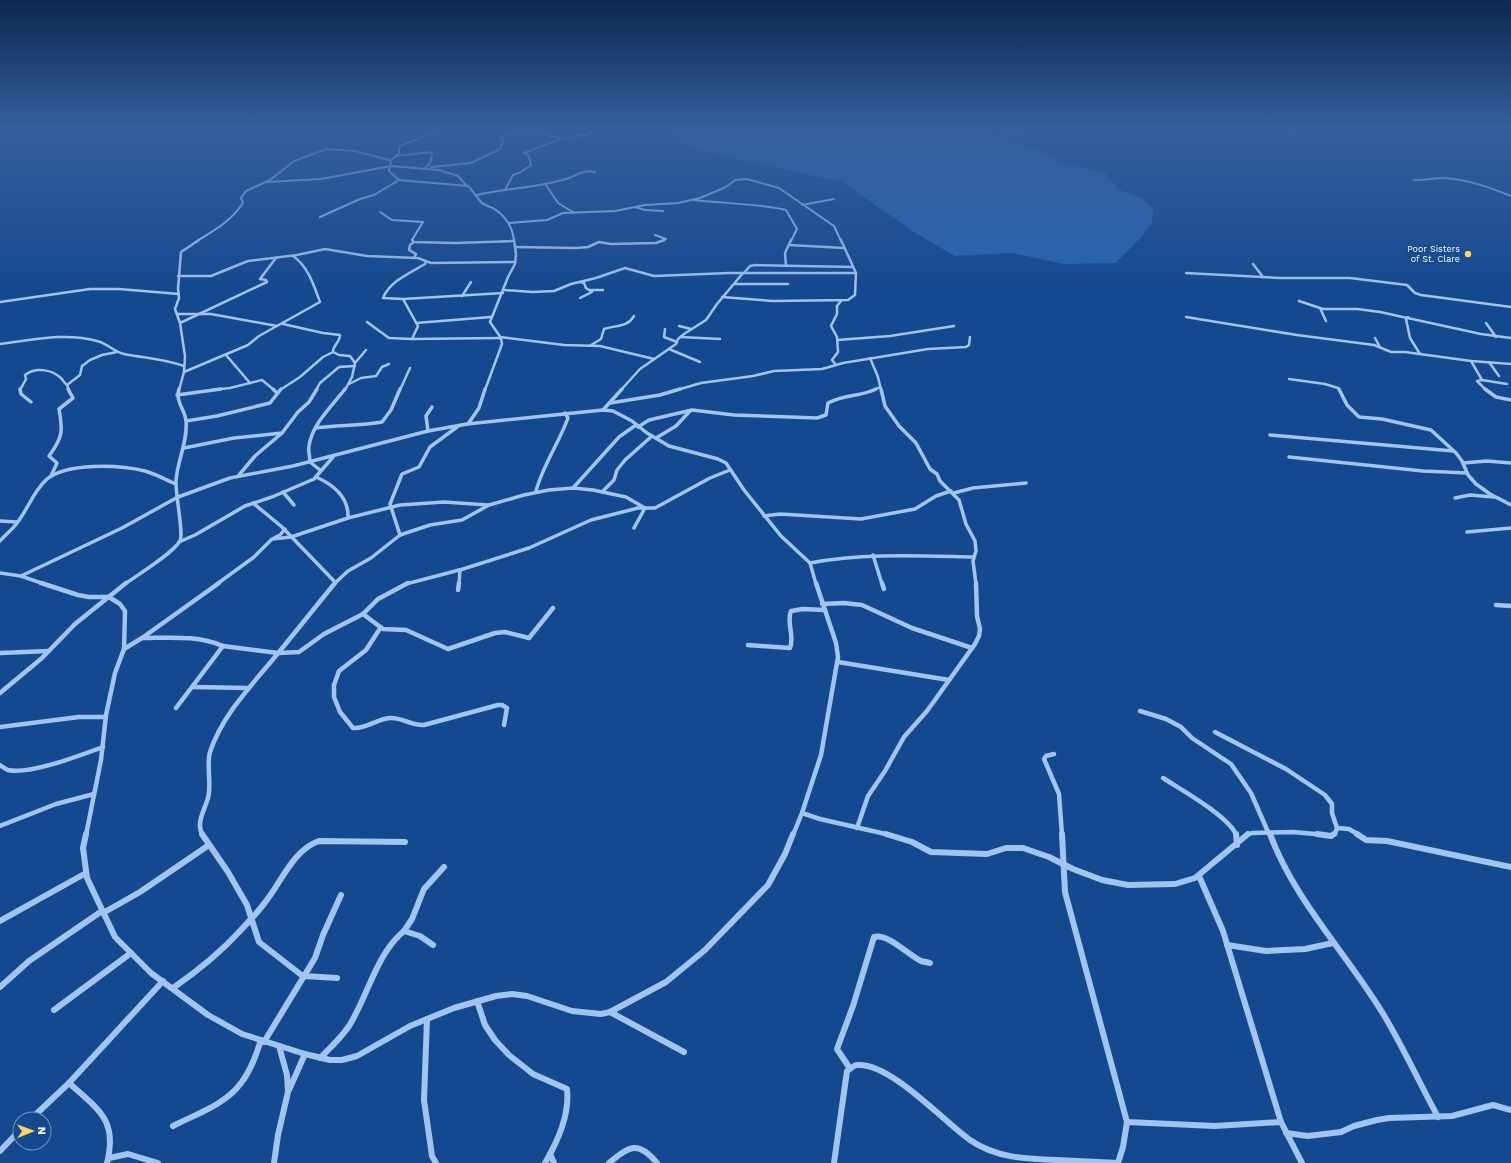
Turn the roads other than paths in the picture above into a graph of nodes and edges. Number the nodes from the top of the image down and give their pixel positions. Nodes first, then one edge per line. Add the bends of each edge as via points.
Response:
1 (279, 181) edge
2 (397, 181) edge
3 (410, 181) edge
4 (463, 181) edge
5 (510, 181) edge
6 (559, 181) edge
7 (733, 181) edge
8 (752, 181) edge
9 (1468, 181) edge
10 (266, 182) joint
11 (466, 185) junction
12 (546, 185) junction
13 (505, 190) junction
14 (477, 195) junction
15 (1511, 196) edge
16 (834, 199) dead end
17 (692, 200) junction
18 (802, 205) junction
19 (634, 207) junction
20 (663, 211) dead end
21 (380, 212) dead end
22 (573, 212) junction
23 (320, 217) dead end
24 (509, 223) junction
25 (655, 235) dead end
26 (514, 241) junction
27 (414, 242) junction
28 (789, 245) junction
29 (515, 247) junction
30 (844, 248) junction
31 (293, 256) junction
32 (276, 258) junction
33 (414, 258) junction
34 (515, 262) junction
35 (425, 263) junction
36 (1253, 264) dead end
37 (786, 266) junction
38 (853, 267) junction
39 (743, 273) junction
40 (856, 273) junction
41 (1186, 273) dead end
42 (178, 276) junction
43 (1263, 277) junction
44 (471, 282) dead end
45 (579, 282) junction
46 (735, 284) junction
47 (788, 284) dead end
48 (591, 290) junction
49 (603, 290) dead end
50 (503, 292) junction
51 (179, 294) junction
52 (462, 296) junction
53 (722, 297) junction
54 (580, 298) dead end
55 (404, 300) junction
56 (842, 301) junction
57 (1299, 301) dead end
58 (0, 302) edge
59 (1511, 307) edge
60 (1320, 308) junction
61 (177, 314) junction
62 (203, 314) junction
63 (634, 316) dead end
64 (491, 317) junction
65 (1186, 317) dead end
66 (1408, 317) junction
67 (1326, 321) dead end
68 (367, 322) dead end
69 (416, 323) junction
70 (1486, 323) dead end
71 (180, 324) junction
72 (283, 324) junction
73 (277, 326) junction
74 (679, 326) dead end
75 (954, 326) dead end
76 (664, 329) dead end
77 (691, 329) junction
78 (681, 336) junction
79 (970, 337) dead end
80 (1496, 337) junction
81 (500, 338) junction
82 (1375, 338) dead end
83 (1511, 338) edge
84 (412, 339) junction
85 (720, 339) dead end
86 (837, 340) junction
87 (677, 342) junction
88 (0, 344) edge
89 (590, 345) junction
90 (1380, 348) junction
91 (669, 349) junction
92 (366, 350) dead end
93 (116, 352) junction
94 (333, 352) junction
95 (1420, 354) junction
96 (226, 355) junction
97 (870, 358) junction
98 (654, 359) junction
99 (1471, 361) junction
100 (700, 362) dead end
101 (1489, 362) junction
102 (355, 364) junction
103 (389, 364) dead end
104 (1511, 364) edge
105 (836, 365) junction
106 (184, 366) junction
107 (410, 368) dead end
108 (184, 372) junction
109 (354, 374) junction
110 (1500, 376) dead end
111 (361, 378) junction
112 (1289, 379) dead end
113 (1482, 380) junction
114 (250, 383) junction
115 (67, 384) junction
116 (1507, 384) dead end
117 (348, 385) junction
118 (880, 387) junction
119 (276, 392) junction
120 (177, 396) junction
121 (1511, 400) edge
122 (31, 402) dead end
123 (610, 402) junction
124 (432, 407) dead end
125 (603, 410) junction
126 (690, 411) junction
127 (565, 413) junction
128 (186, 420) junction
129 (467, 424) junction
130 (459, 426) junction
131 (637, 426) junction
132 (316, 428) junction
133 (428, 431) junction
134 (282, 433) junction
135 (1270, 435) dead end
136 (654, 437) junction
137 (184, 448) junction
138 (1453, 451) junction
139 (334, 456) junction
140 (1289, 457) dead end
141 (310, 462) junction
142 (1463, 463) junction
143 (1511, 463) edge
144 (320, 470) junction
145 (730, 470) junction
146 (1467, 473) junction
147 (239, 475) junction
148 (51, 476) junction
149 (316, 477) junction
150 (1026, 483) dead end
151 (176, 484) junction
152 (573, 488) junction
153 (536, 491) junction
154 (283, 492) junction
155 (602, 492) junction
156 (953, 492) junction
157 (178, 497) junction
158 (1495, 497) junction
159 (1454, 498) dead end
160 (253, 503) junction
161 (294, 505) dead end
162 (489, 505) junction
163 (1511, 505) edge
164 (391, 507) junction
165 (645, 508) junction
166 (764, 516) junction
167 (348, 518) junction
168 (0, 521) edge
169 (17, 522) junction
170 (634, 528) dead end
171 (1511, 528) edge
172 (284, 529) junction
173 (1467, 532) dead end
174 (400, 535) junction
175 (291, 537) junction
176 (272, 539) junction
177 (0, 541) edge
178 (179, 542) junction
179 (873, 555) junction
180 (974, 557) junction
181 (810, 563) junction
182 (460, 570) junction
183 (0, 573) edge
184 (21, 576) junction
185 (335, 582) junction
186 (884, 589) dead end
187 (458, 590) dead end
188 (109, 598) junction
189 (822, 604) junction
190 (1496, 605) dead end
191 (1511, 606) edge
192 (553, 608) dead end
193 (824, 610) junction
194 (363, 614) junction
195 (382, 628) junction
196 (142, 638) junction
197 (748, 645) dead end
198 (223, 646) junction
199 (972, 648) junction
200 (124, 649) junction
201 (50, 651) junction
202 (0, 653) edge
203 (278, 653) junction
204 (838, 662) junction
205 (949, 680) junction
206 (193, 687) junction
207 (247, 688) junction
208 (0, 693) edge
209 (176, 708) dead end
210 (1140, 711) dead end
211 (106, 717) junction
212 (504, 725) dead end
213 (0, 726) edge
214 (1215, 732) dead end
215 (103, 747) junction
216 (1054, 754) dead end
217 (0, 766) edge
218 (1162, 778) dead end
219 (94, 794) junction
220 (802, 813) junction
221 (0, 826) edge
222 (857, 828) junction
223 (1337, 828) junction
224 (1268, 832) junction
225 (404, 842) dead end
226 (209, 845) junction
227 (1238, 845) junction
228 (1063, 864) junction
229 (444, 867) dead end
230 (1511, 867) edge
231 (86, 873) junction
232 (1199, 876) junction
233 (342, 894) dead end
234 (103, 912) junction
235 (251, 920) junction
236 (0, 921) edge
237 (404, 932) junction
238 (1333, 942) junction
239 (433, 945) dead end
240 (1227, 945) junction
241 (131, 953) junction
242 (930, 963) dead end
243 (304, 977) junction
244 (337, 978) dead end
245 (163, 981) junction
246 (0, 987) edge
247 (173, 988) junction
248 (477, 1001) junction
249 (54, 1010) dead end
250 (610, 1012) junction
251 (427, 1018) junction
252 (263, 1041) junction
253 (279, 1046) junction
254 (684, 1052) dead end
255 (305, 1054) junction
256 (320, 1058) junction
257 (849, 1067) junction
258 (68, 1083) junction
259 (288, 1092) junction
260 (1511, 1110) edge
261 (39, 1111) edge
262 (1438, 1117) junction
263 (1127, 1122) junction
264 (1281, 1122) junction
265 (173, 1126) dead end
266 (1286, 1133) junction
267 (12, 1138) edge
268 (0, 1151) edge
269 (550, 1154) junction
270 (108, 1160) edge
271 (158, 1163) edge
272 (274, 1163) edge
273 (436, 1163) edge
274 (544, 1163) edge
275 (554, 1163) edge
276 (610, 1163) edge
277 (657, 1163) edge
278 (834, 1163) edge
279 (1118, 1163) edge
280 (1302, 1163) edge

1 - 10 street
2 - 23 street via 374,195
3 - 11 street
4 - 11 street
5 - 13 street
6 - 12 street
7 - 17 street via 724,188
8 - 18 street via 779,188
9 - 15 street via 1486,185
10 - 42 street via 242,195 243,203 227,222 182,250
11 - 14 street
12 - 13 street
12 - 22 street via 558,203
13 - 14 street
14 - 24 street via 481,202 496,210
16 - 18 street
17 - 19 street
17 - 28 street via 764,205 784,209 797,229
18 - 30 street via 834,226
19 - 20 street
19 - 22 street via 615,211
21 - 27 street via 392,220 423,222 412,240
22 - 24 street via 561,213 547,220
24 - 26 street
25 - 29 street via 666,238 659,243 599,242 588,247 576,248
26 - 27 street
26 - 29 street
27 - 33 street via 409,250 416,254
28 - 30 street
28 - 37 street via 785,254
29 - 34 street
30 - 38 street
31 - 32 street
31 - 33 street via 326,248 367,256
31 - 72 street via 301,261 320,301
32 - 42 street via 248,261 211,276
32 - 62 street via 260,278 267,282
33 - 35 street
34 - 35 street
34 - 50 street
35 - 55 street via 403,277 383,296
36 - 43 street
37 - 38 street
37 - 39 street via 753,265
38 - 40 street
39 - 40 street
39 - 45 street via 654,276 625,268
39 - 46 street
40 - 56 street via 855,295
41 - 43 street
42 - 51 street
43 - 59 street via 1359,279 1407,285 1421,295
44 - 52 street
45 - 48 street
45 - 50 street via 550,292
46 - 47 street
46 - 53 street
48 - 49 street
48 - 54 street via 591,293
50 - 52 street
50 - 64 street
51 - 58 street via 99,289
51 - 61 street via 175,310
52 - 55 street
53 - 56 street via 773,301
53 - 77 street via 706,320
55 - 69 street
56 - 86 street via 837,306 837,314 831,326
57 - 60 street
60 - 66 street via 1368,310
60 - 67 street
61 - 62 street
61 - 71 street
62 - 71 street
62 - 73 street
63 - 89 street via 623,326 604,329 600,338
64 - 69 street
64 - 81 street via 493,330
65 - 90 street via 1374,345
66 - 80 street
66 - 95 street via 1408,333
68 - 84 street via 389,338
69 - 84 street via 418,328
70 - 80 street
71 - 106 street
72 - 73 street
72 - 94 street via 340,335
73 - 96 street via 248,345
74 - 77 street
75 - 86 street via 890,336
76 - 87 street via 664,337
77 - 78 street
78 - 85 street
78 - 87 street
79 - 97 street via 969,345 966,347 932,348
80 - 83 street
81 - 84 street
81 - 89 street via 564,345
81 - 129 street via 502,344 488,378 485,393
82 - 90 street
86 - 105 street via 838,352 832,360
87 - 91 street
88 - 93 street via 73,336 104,342
89 - 98 street
90 - 95 street via 1391,352
91 - 98 street
91 - 100 street
92 - 102 street
93 - 106 street
93 - 115 street via 100,354 90,359 82,366 81,373
94 - 102 street via 350,356
94 - 119 street
95 - 99 street
96 - 108 street
96 - 114 street
97 - 105 street
97 - 118 street
98 - 123 street via 640,369
99 - 101 street
99 - 113 street
101 - 104 street
101 - 110 street
102 - 109 street
102 - 134 street via 339,366 320,383 309,402
103 - 111 street via 382,367 376,376
105 - 123 street via 822,369 780,370 705,382 660,396
106 - 108 street
107 - 132 street via 391,410 382,422
108 - 120 street
109 - 111 street
109 - 117 street
111 - 117 street
112 - 138 street via 1334,387 1340,390 1347,405 1359,417 1382,419 1431,430
113 - 116 street
113 - 121 street via 1477,381 1491,395
114 - 119 street via 265,381
114 - 120 street
115 - 122 street via 49,371 31,370 25,375 26,379 19,392
115 - 148 street via 73,398 60,407 63,431 58,446 49,456 57,463
117 - 132 street
118 - 126 street via 868,393 838,397 828,403 826,415 817,418
118 - 156 street via 883,400 899,426 916,443 930,469
119 - 128 street via 268,404 217,416
120 - 128 street
123 - 125 street
124 - 133 street via 426,416
125 - 127 street
125 - 131 street via 613,412
126 - 131 street via 649,420
126 - 136 street via 676,426
127 - 129 street
127 - 153 street via 567,422
128 - 137 street
129 - 130 street
130 - 133 street
130 - 164 street via 430,447 419,467 402,474
131 - 136 street
131 - 152 street via 619,437
132 - 141 street via 308,446
133 - 139 street
134 - 137 street via 228,439
134 - 147 street via 255,456
135 - 138 street
136 - 145 street via 669,446 723,461
136 - 155 street via 624,460 614,480
137 - 151 street
138 - 142 street
139 - 141 street
139 - 144 street
140 - 146 street
141 - 144 street
141 - 147 street
142 - 143 street
142 - 146 street
144 - 149 street
145 - 165 street via 710,478 660,506
145 - 166 street
146 - 158 street via 1478,486
147 - 157 street
148 - 151 street via 72,469 120,467 144,471
148 - 169 street via 31,499
149 - 154 street
149 - 167 street via 329,484 345,500 349,511
150 - 156 street
151 - 157 street
152 - 153 street
152 - 155 street
153 - 162 street
154 - 160 street
154 - 161 street
155 - 165 street via 626,497
156 - 166 street via 936,496 915,509 861,519 780,514
156 - 180 street via 975,540
157 - 178 street via 182,533
157 - 184 street via 122,528
158 - 159 street via 1470,495
158 - 163 street
160 - 172 street
160 - 178 street via 239,508
162 - 164 street via 444,502
162 - 174 street via 462,520
164 - 167 street
164 - 174 street
165 - 170 street
165 - 182 street via 585,522 529,548
166 - 181 street via 780,536
167 - 175 street
168 - 169 street
169 - 177 street
171 - 173 street
172 - 175 street
172 - 176 street via 280,535
174 - 185 street
175 - 176 street
175 - 185 street
176 - 196 street via 254,557
178 - 188 street
179 - 180 street
179 - 181 street via 847,556
179 - 186 street
180 - 199 street via 980,629
181 - 189 street
182 - 187 street
182 - 194 street via 409,582 378,599
183 - 184 street
184 - 188 street via 90,597
185 - 203 street
188 - 200 street via 120,604 125,611
188 - 201 street via 75,624
189 - 193 street
189 - 199 street via 862,605 912,628
190 - 191 street
192 - 195 street via 529,638 505,632 482,637 453,649 401,629
193 - 197 street via 791,611 788,621 792,643 790,648
193 - 204 street via 836,643
194 - 195 street
194 - 203 street via 324,634 299,652
195 - 212 street via 366,650 338,671 334,697 340,712 353,728 364,728 387,718 416,726 424,725 498,705 507,708
196 - 198 street via 198,640 215,642
196 - 200 street
198 - 203 street
198 - 206 street
199 - 205 street
200 - 211 street via 115,673
201 - 202 street
201 - 208 street
203 - 207 street
204 - 205 street
204 - 220 street via 821,755
205 - 222 street via 908,732 871,789
206 - 207 street
206 - 209 street
207 - 226 street via 220,730 210,753 208,797 200,826 201,833
210 - 224 street via 1175,723 1192,738 1231,764 1250,793
211 - 213 street via 79,717
211 - 215 street
214 - 223 street via 1286,769 1325,795 1332,804
215 - 217 street via 62,761 17,770 8,770
215 - 219 street
216 - 228 street via 1044,759 1060,799
218 - 227 street via 1225,821 1234,831
219 - 221 street via 56,804
219 - 231 street via 83,848
220 - 222 street
220 - 250 street via 775,873 757,898 705,950 666,982
222 - 228 street via 897,837 931,852 986,854 1006,848 1023,848
223 - 224 street via 1331,836
223 - 230 street via 1349,829 1366,840 1387,841
224 - 227 street via 1247,835
224 - 238 street via 1286,870
225 - 235 street via 319,841 310,844 300,853
226 - 234 street via 140,892
226 - 235 street via 247,905
227 - 232 street
228 - 232 street via 1102,880 1128,885 1175,884
228 - 263 street via 1065,892
229 - 237 street via 427,885
231 - 234 street
231 - 236 street
232 - 240 street
233 - 243 street
234 - 241 street via 115,937
234 - 246 street via 29,961
235 - 243 street via 259,942
235 - 247 street via 206,964
237 - 239 street via 422,936
237 - 256 street via 393,942 349,1025
238 - 240 street via 1305,949 1266,951
238 - 262 street via 1385,1017
240 - 264 street
241 - 245 street
241 - 249 street
242 - 257 street via 920,961 894,943 878,936 874,937 854,1006 837,1048
243 - 244 street
243 - 252 street
245 - 247 street
245 - 258 street
247 - 252 street via 208,1015 242,1034
248 - 250 street via 512,994 527,996 572,1011 601,1014
248 - 251 street
248 - 269 street via 485,1024 501,1046 541,1078 567,1089 568,1104
250 - 254 street
251 - 256 street via 357,1056 342,1060
251 - 273 street via 424,1100 432,1156
252 - 253 street
252 - 265 street via 235,1090
253 - 255 street
253 - 259 street via 287,1074
255 - 256 street
255 - 259 street
257 - 278 street
257 - 279 street via 860,1064 889,1075 952,1127 994,1154 1023,1160
258 - 261 street
258 - 270 street via 103,1115 109,1125 111,1135
259 - 272 street
260 - 262 street via 1493,1106
262 - 266 street via 1389,1118 1364,1123 1341,1132 1318,1135
263 - 264 street via 1215,1126
263 - 279 street
264 - 266 street
266 - 280 street
267 - 268 street
269 - 274 street
269 - 275 street
270 - 271 street via 128,1154
276 - 277 street via 626,1149 640,1147

